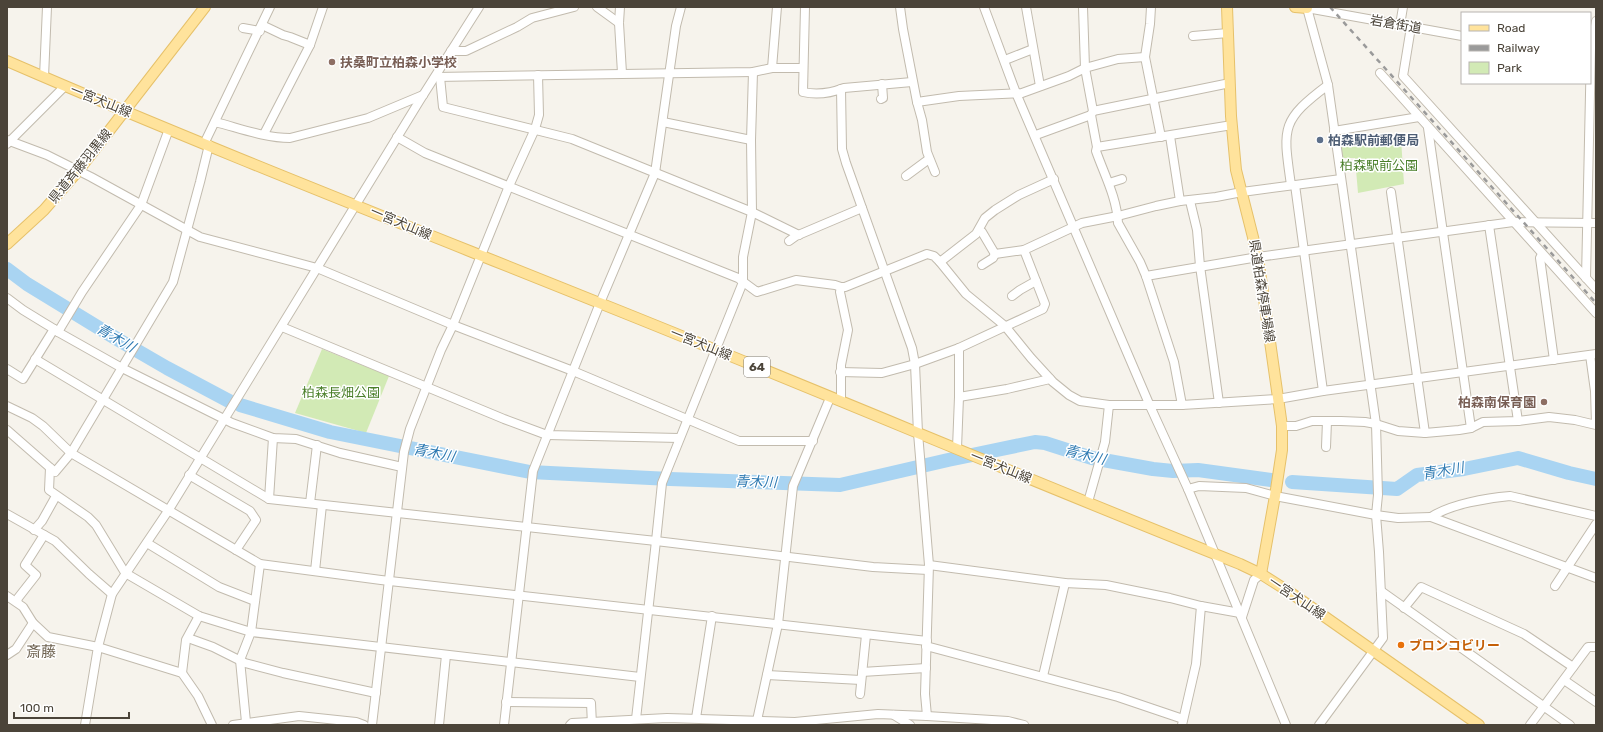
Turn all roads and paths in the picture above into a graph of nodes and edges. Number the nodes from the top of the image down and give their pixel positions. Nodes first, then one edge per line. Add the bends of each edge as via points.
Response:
1 (47, 7) edge
2 (205, 7) edge
3 (270, 7) edge
4 (323, 7) edge
5 (479, 7) edge
6 (574, 7) edge
7 (598, 7) edge
8 (620, 7) edge
9 (680, 7) edge
10 (777, 7) edge
11 (805, 7) edge
12 (900, 7) edge
13 (984, 7) edge
14 (1026, 7) edge
15 (1083, 7) edge
16 (1151, 7) edge
17 (1228, 7) edge
18 (1295, 7) edge
19 (1403, 7) edge
20 (1307, 8) edge
21 (1596, 21) edge
22 (619, 23) junction
23 (1400, 24) junction
24 (1412, 26) junction
25 (243, 28) dead end
26 (261, 28) junction
27 (1228, 33) junction
28 (1193, 36) dead end
29 (1461, 36) edge
30 (310, 45) junction
31 (1592, 48) edge
32 (1033, 49) junction
33 (451, 51) junction
34 (1145, 57) junction
35 (1005, 60) junction
36 (7, 61) edge
37 (772, 68) junction
38 (802, 68) junction
39 (1085, 68) junction
40 (669, 72) junction
41 (753, 72) junction
42 (622, 73) junction
43 (1380, 74) dead end
44 (538, 75) junction
45 (44, 77) junction
46 (438, 77) junction
47 (912, 82) junction
48 (1230, 83) junction
49 (882, 84) junction
50 (1328, 85) junction
51 (1040, 86) junction
52 (64, 87) junction
53 (841, 89) junction
54 (1016, 93) junction
55 (424, 94) junction
56 (881, 99) dead end
57 (1153, 99) junction
58 (917, 102) junction
59 (125, 111) junction
60 (1092, 113) junction
61 (1420, 117) junction
62 (215, 122) junction
63 (663, 122) junction
64 (1232, 125) junction
65 (1428, 127) junction
66 (169, 129) junction
67 (535, 129) junction
68 (1334, 131) junction
69 (264, 134) junction
70 (1036, 135) junction
71 (1161, 136) junction
72 (1170, 136) junction
73 (397, 137) junction
74 (751, 140) junction
75 (8, 142) edge
76 (207, 145) junction
77 (1097, 146) junction
78 (929, 159) junction
79 (78, 171) junction
80 (935, 172) dead end
81 (655, 173) junction
82 (906, 176) dead end
83 (1054, 179) junction
84 (1122, 179) dead end
85 (1341, 179) junction
86 (1109, 183) junction
87 (1293, 185) junction
88 (509, 186) junction
89 (1242, 192) junction
90 (1390, 192) dead end
91 (1180, 201) junction
92 (1190, 201) junction
93 (141, 205) junction
94 (356, 205) junction
95 (862, 208) junction
96 (752, 212) junction
97 (1118, 216) junction
98 (1513, 222) junction
99 (1534, 222) junction
100 (1592, 223) edge
101 (1489, 225) junction
102 (1075, 227) junction
103 (187, 229) junction
104 (979, 230) junction
105 (1443, 232) junction
106 (629, 235) junction
107 (799, 235) junction
108 (1396, 237) junction
109 (788, 241) dead end
110 (7, 244) edge
111 (1350, 244) junction
112 (1024, 250) junction
113 (1305, 251) junction
114 (995, 254) junction
115 (1542, 254) junction
116 (480, 256) junction
117 (1258, 257) junction
118 (940, 262) junction
119 (982, 265) dead end
120 (1200, 266) junction
121 (317, 268) junction
122 (1586, 268) junction
123 (1596, 268) edge
124 (884, 272) junction
125 (1146, 276) junction
126 (1586, 278) junction
127 (1036, 281) junction
128 (743, 282) junction
129 (841, 288) junction
130 (1596, 289) edge
131 (1012, 296) dead end
132 (7, 298) edge
133 (600, 303) junction
134 (1596, 314) edge
135 (453, 325) junction
136 (1005, 326) junction
137 (282, 327) junction
138 (56, 331) junction
139 (959, 348) junction
140 (716, 350) junction
141 (1593, 354) edge
142 (35, 359) junction
143 (1554, 360) junction
144 (915, 364) junction
145 (1510, 366) junction
146 (122, 368) junction
147 (7, 369) edge
148 (573, 371) junction
149 (840, 372) junction
150 (1462, 373) junction
151 (1050, 378) junction
152 (1417, 379) junction
153 (1370, 385) junction
154 (428, 387) junction
155 (1323, 391) junction
156 (959, 397) junction
157 (830, 398) junction
158 (1278, 399) junction
159 (104, 400) junction
160 (840, 401) junction
161 (1219, 403) junction
162 (1109, 405) junction
163 (1182, 405) junction
164 (7, 406) edge
165 (1150, 406) junction
166 (224, 419) junction
167 (687, 419) junction
168 (1327, 421) junction
169 (1518, 421) junction
170 (1376, 424) junction
171 (1596, 424) edge
172 (1282, 426) junction
173 (1471, 428) junction
174 (7, 430) edge
175 (918, 433) junction
176 (1425, 433) junction
177 (547, 435) junction
178 (273, 438) junction
179 (679, 438) junction
180 (813, 441) junction
181 (317, 445) junction
182 (1326, 447) dead end
183 (957, 448) junction
184 (71, 453) junction
185 (200, 458) junction
186 (402, 467) junction
187 (50, 468) junction
188 (189, 475) junction
189 (1188, 489) junction
190 (56, 496) junction
191 (1275, 496) junction
192 (269, 499) junction
193 (1088, 502) junction
194 (310, 503) junction
195 (322, 505) junction
196 (168, 511) junction
197 (396, 512) junction
198 (7, 514) edge
199 (1376, 515) junction
200 (1596, 516) edge
201 (1431, 517) junction
202 (1596, 524) edge
203 (526, 528) junction
204 (34, 530) junction
205 (44, 535) junction
206 (656, 541) junction
207 (147, 543) junction
208 (236, 550) junction
209 (1215, 554) junction
210 (786, 556) junction
211 (260, 564) junction
212 (1566, 567) junction
213 (928, 568) junction
214 (315, 571) junction
215 (127, 574) junction
216 (1261, 574) junction
217 (1596, 578) edge
218 (390, 580) junction
219 (1065, 583) junction
220 (1555, 586) dead end
221 (1381, 592) junction
222 (112, 594) junction
223 (518, 594) junction
224 (7, 596) edge
225 (255, 601) junction
226 (17, 602) junction
227 (1201, 606) junction
228 (1404, 608) junction
229 (648, 609) junction
230 (1241, 615) junction
231 (199, 616) junction
232 (712, 616) junction
233 (34, 623) junction
234 (778, 624) junction
235 (251, 632) junction
236 (866, 635) junction
237 (188, 638) junction
238 (926, 643) junction
239 (98, 647) junction
240 (1596, 647) edge
241 (381, 648) junction
242 (1374, 651) junction
243 (7, 655) edge
244 (446, 655) junction
245 (240, 660) junction
246 (511, 662) junction
247 (1573, 667) junction
248 (926, 668) junction
249 (182, 673) junction
250 (767, 675) junction
251 (862, 676) junction
252 (1043, 676) junction
253 (640, 677) junction
254 (1564, 680) junction
255 (376, 693) junction
256 (860, 694) dead end
257 (506, 702) junction
258 (1596, 702) edge
259 (1544, 706) junction
260 (893, 715) junction
261 (928, 716) junction
262 (696, 718) junction
263 (636, 719) junction
264 (667, 721) edge
265 (246, 722) junction
266 (1183, 722) edge
267 (756, 723) edge
268 (592, 724) edge
269 (85, 725) edge
270 (212, 725) edge
271 (233, 725) edge
272 (364, 725) edge
273 (372, 725) edge
274 (439, 725) edge
275 (504, 725) edge
276 (570, 725) edge
277 (910, 725) edge
278 (1024, 725) edge
279 (1286, 725) edge
280 (1319, 725) edge
281 (1479, 725) edge
282 (1530, 725) edge
283 (1570, 725) edge

1 - 45 street
2 - 59 main road, 県道斉藤羽黒線
3 - 26 street
4 - 30 street
5 - 33 street
6 - 33 street via 532,18 466,51
7 - 22 street
8 - 22 street
9 - 40 street
10 - 37 street
11 - 38 street
12 - 47 street
13 - 35 street
14 - 32 street
15 - 39 street
16 - 34 street
17 - 27 main road, 県道柏森停車場線
18 - 20 main road
19 - 23 street
20 - 23 street, 岩倉街道
20 - 50 street
21 - 31 street
22 - 42 street
23 - 24 street, 岩倉街道
24 - 29 street, 岩倉街道
24 - 99 street via 1403,76
25 - 26 street
26 - 30 street
26 - 62 street
27 - 28 street
27 - 48 main road, 県道柏森停車場線
30 - 69 street
31 - 100 street
32 - 35 street
32 - 51 street
33 - 46 street
34 - 39 street via 1118,59
34 - 57 street
35 - 54 street
36 - 45 main road, 一宮犬山線 / 64
37 - 38 street
37 - 41 street
38 - 53 street via 802,92 811,94
39 - 51 street
39 - 60 street
40 - 41 street
40 - 42 street
40 - 63 street
41 - 74 street
42 - 44 street
43 - 61 street
44 - 46 street
44 - 67 street via 539,115
45 - 52 main road, 一宮犬山線 / 64
46 - 55 street
46 - 67 street via 443,107
47 - 49 street
47 - 58 street
48 - 57 street
48 - 64 main road, 県道柏森停車場線
49 - 53 street
49 - 56 street
50 - 68 street
50 - 87 street via 1295,113 1287,129
51 - 54 street
52 - 59 main road, 一宮犬山線 / 64
52 - 75 street
53 - 95 street via 842,149
54 - 58 street via 959,96
54 - 70 street
55 - 69 street via 368,118 328,129 290,138
55 - 73 street
57 - 60 street
57 - 71 street
58 - 78 street
59 - 66 main road, 一宮犬山線 / 64
59 - 79 main road, 県道斉藤羽黒線
60 - 70 street
60 - 77 street
61 - 65 street
61 - 68 street
62 - 69 street
62 - 76 street
63 - 74 street
63 - 81 street
64 - 72 street
64 - 89 main road, 県道柏森停車場線 via 1236,170
65 - 98 street
65 - 105 street
66 - 76 main road, 一宮犬山線 / 64
66 - 93 street
67 - 81 street via 572,139
67 - 88 street
68 - 85 street
70 - 83 street
71 - 72 street
71 - 77 street
72 - 91 street
73 - 88 street via 425,153
73 - 94 street
74 - 96 street
75 - 79 street via 47,155
76 - 94 main road, 一宮犬山線 / 64
76 - 103 street
77 - 86 street via 1096,151
78 - 80 street
78 - 82 street
79 - 93 street
79 - 110 main road, 県道斉藤羽黒線 via 44,210
81 - 96 street
81 - 106 street
83 - 102 street
83 - 104 street via 1019,195 995,210 985,218
84 - 86 street
85 - 87 street
85 - 111 street
86 - 97 street
87 - 89 street
87 - 113 street
88 - 106 street
88 - 116 street
89 - 92 street
89 - 117 main road, 県道柏森停車場線
90 - 108 street
91 - 92 street
91 - 97 street
92 - 120 street via 1197,230
93 - 103 street
93 - 138 street
94 - 116 main road, 一宮犬山線 / 64
94 - 121 street
95 - 107 street
95 - 124 street
96 - 107 street
96 - 128 street via 743,257
97 - 102 street via 1082,223
97 - 125 street via 1118,223
98 - 99 street
98 - 101 street
98 - 115 street
99 - 100 street
99 - 126 street
100 - 122 street
101 - 105 street
101 - 145 street
102 - 112 street
102 - 165 street
103 - 121 street via 200,237
103 - 146 street via 173,282
104 - 114 street
104 - 118 street
105 - 108 street
105 - 150 street
106 - 128 street
106 - 133 street
107 - 109 street
108 - 111 street
108 - 152 street
111 - 113 street
111 - 153 street
112 - 114 street
112 - 127 street
113 - 117 street
113 - 155 street
114 - 119 street
115 - 134 street
115 - 143 street via 1540,258
116 - 133 main road, 一宮犬山線 / 64
116 - 135 street
117 - 120 street
117 - 158 main road, 県道柏森停車場線
118 - 124 street via 927,254
118 - 136 street via 966,294
120 - 125 street
120 - 161 street
121 - 135 street
121 - 137 street
122 - 123 street
122 - 126 street
124 - 129 street
124 - 144 street via 912,348
125 - 163 street via 1174,362
126 - 130 street
127 - 131 street
127 - 136 street via 1045,304 1043,309
128 - 129 street via 758,292 796,280
128 - 140 street
129 - 149 street via 848,330
132 - 138 street
133 - 140 main road, 一宮犬山線 / 64
133 - 148 street
135 - 148 street
135 - 154 street
136 - 139 street
136 - 151 street
137 - 154 street
137 - 166 street
138 - 142 street
138 - 146 street
139 - 144 street
139 - 156 street
140 - 157 main road, 一宮犬山線 / 64
140 - 167 street
141 - 143 street
141 - 171 street
142 - 147 street via 23,379
142 - 159 street
143 - 145 street
144 - 149 street via 882,372
144 - 175 street
145 - 150 street
145 - 169 street
146 - 159 street
146 - 166 street
148 - 167 street
148 - 177 street
149 - 160 street
150 - 152 street
150 - 173 street
151 - 156 street
151 - 162 street via 1059,388 1080,401
152 - 153 street
152 - 176 street
153 - 155 street
153 - 170 street
154 - 177 street
154 - 186 street via 410,429
155 - 158 street
156 - 183 street
157 - 160 main road, 一宮犬山線 / 64
157 - 180 street
158 - 161 street
158 - 172 main road, 県道柏森停車場線
159 - 184 street
159 - 185 street
160 - 175 main road, 一宮犬山線 / 64
161 - 163 street
162 - 165 street
162 - 193 street via 1105,442
163 - 165 street
164 - 184 street via 43,426
165 - 189 street
166 - 178 street
166 - 185 street
167 - 179 street
167 - 180 street via 739,440
168 - 170 street
168 - 172 street
168 - 182 street
169 - 171 street via 1549,417
169 - 173 street via 1483,422
170 - 176 street via 1398,431
170 - 199 street
172 - 191 main road, 県道柏森停車場線 via 1282,450
173 - 176 street
174 - 187 street
175 - 183 main road, 一宮犬山線 / 64
175 - 213 street
177 - 179 street
177 - 203 street via 533,471
178 - 181 street via 296,439
178 - 192 street
179 - 206 street via 662,483
180 - 210 street via 793,486
181 - 186 street
181 - 194 street
183 - 193 main road, 一宮犬山線 / 64
184 - 187 street via 55,472
184 - 196 street
185 - 188 street
185 - 192 street
186 - 197 street
187 - 190 street via 48,490
188 - 196 street
188 - 208 street via 250,511 256,520
189 - 191 street via 1199,486 1246,488
189 - 209 street
190 - 204 street via 46,516
190 - 215 street via 96,525
191 - 199 street
191 - 216 main road, 県道柏森停車場線
192 - 194 street
193 - 209 main road, 一宮犬山線 / 64
194 - 195 street
195 - 197 street
195 - 214 street
196 - 207 street
196 - 208 street
197 - 203 street
197 - 218 street
198 - 204 street
199 - 201 street via 1398,518
199 - 221 street
200 - 201 street via 1510,496 1454,507
201 - 212 street
202 - 212 street
203 - 206 street
203 - 223 street
204 - 205 street
205 - 222 street via 58,543
205 - 226 street via 25,565 36,575
206 - 210 street
206 - 229 street
207 - 215 street
207 - 225 street via 219,587
208 - 211 street
209 - 216 main road, 一宮犬山線 / 64
209 - 230 street
210 - 213 street via 873,567
210 - 234 street
211 - 214 street
211 - 225 street
212 - 217 street
212 - 220 street
213 - 219 street
213 - 238 street
214 - 218 street
215 - 222 street
215 - 231 street
216 - 230 street via 1254,580
216 - 242 main road, 一宮犬山線 / 64 via 1291,592
218 - 223 street
218 - 241 street
219 - 227 street via 1106,585
219 - 252 street
221 - 228 street
221 - 242 street via 1383,638
222 - 239 street
223 - 229 street
223 - 246 street
224 - 226 street
225 - 235 street
226 - 233 street
227 - 230 street
227 - 266 street via 1196,664
228 - 247 street via 1421,587 1524,634
228 - 259 street
229 - 232 street
229 - 253 street
230 - 279 street
231 - 235 street
231 - 237 street
232 - 234 street
232 - 262 street
233 - 239 street via 48,637
233 - 243 street via 16,649
234 - 236 street
234 - 250 street
235 - 241 street
235 - 245 street
236 - 238 street
236 - 251 street
237 - 245 street
237 - 249 street
238 - 248 street
238 - 252 street
239 - 249 street
239 - 269 street
240 - 247 street via 1588,647
241 - 244 street
241 - 255 street
242 - 280 street
242 - 281 main road, 一宮犬山線 / 64
244 - 246 street
244 - 274 street
245 - 255 street via 283,673
245 - 265 street
246 - 253 street
246 - 257 street
247 - 254 street
248 - 251 street
248 - 261 street via 925,694
249 - 270 street via 198,696
250 - 251 street
250 - 267 street
251 - 256 street
252 - 266 street via 1118,697
253 - 263 street
254 - 258 street
254 - 259 street
255 - 273 street
257 - 268 street via 591,703
257 - 275 street
259 - 282 street
259 - 283 street
260 - 261 street
260 - 267 street
260 - 277 street
261 - 278 street via 1008,721
262 - 264 street
262 - 267 street
263 - 264 street
263 - 268 street
265 - 271 street
265 - 272 street via 299,716
268 - 276 street

